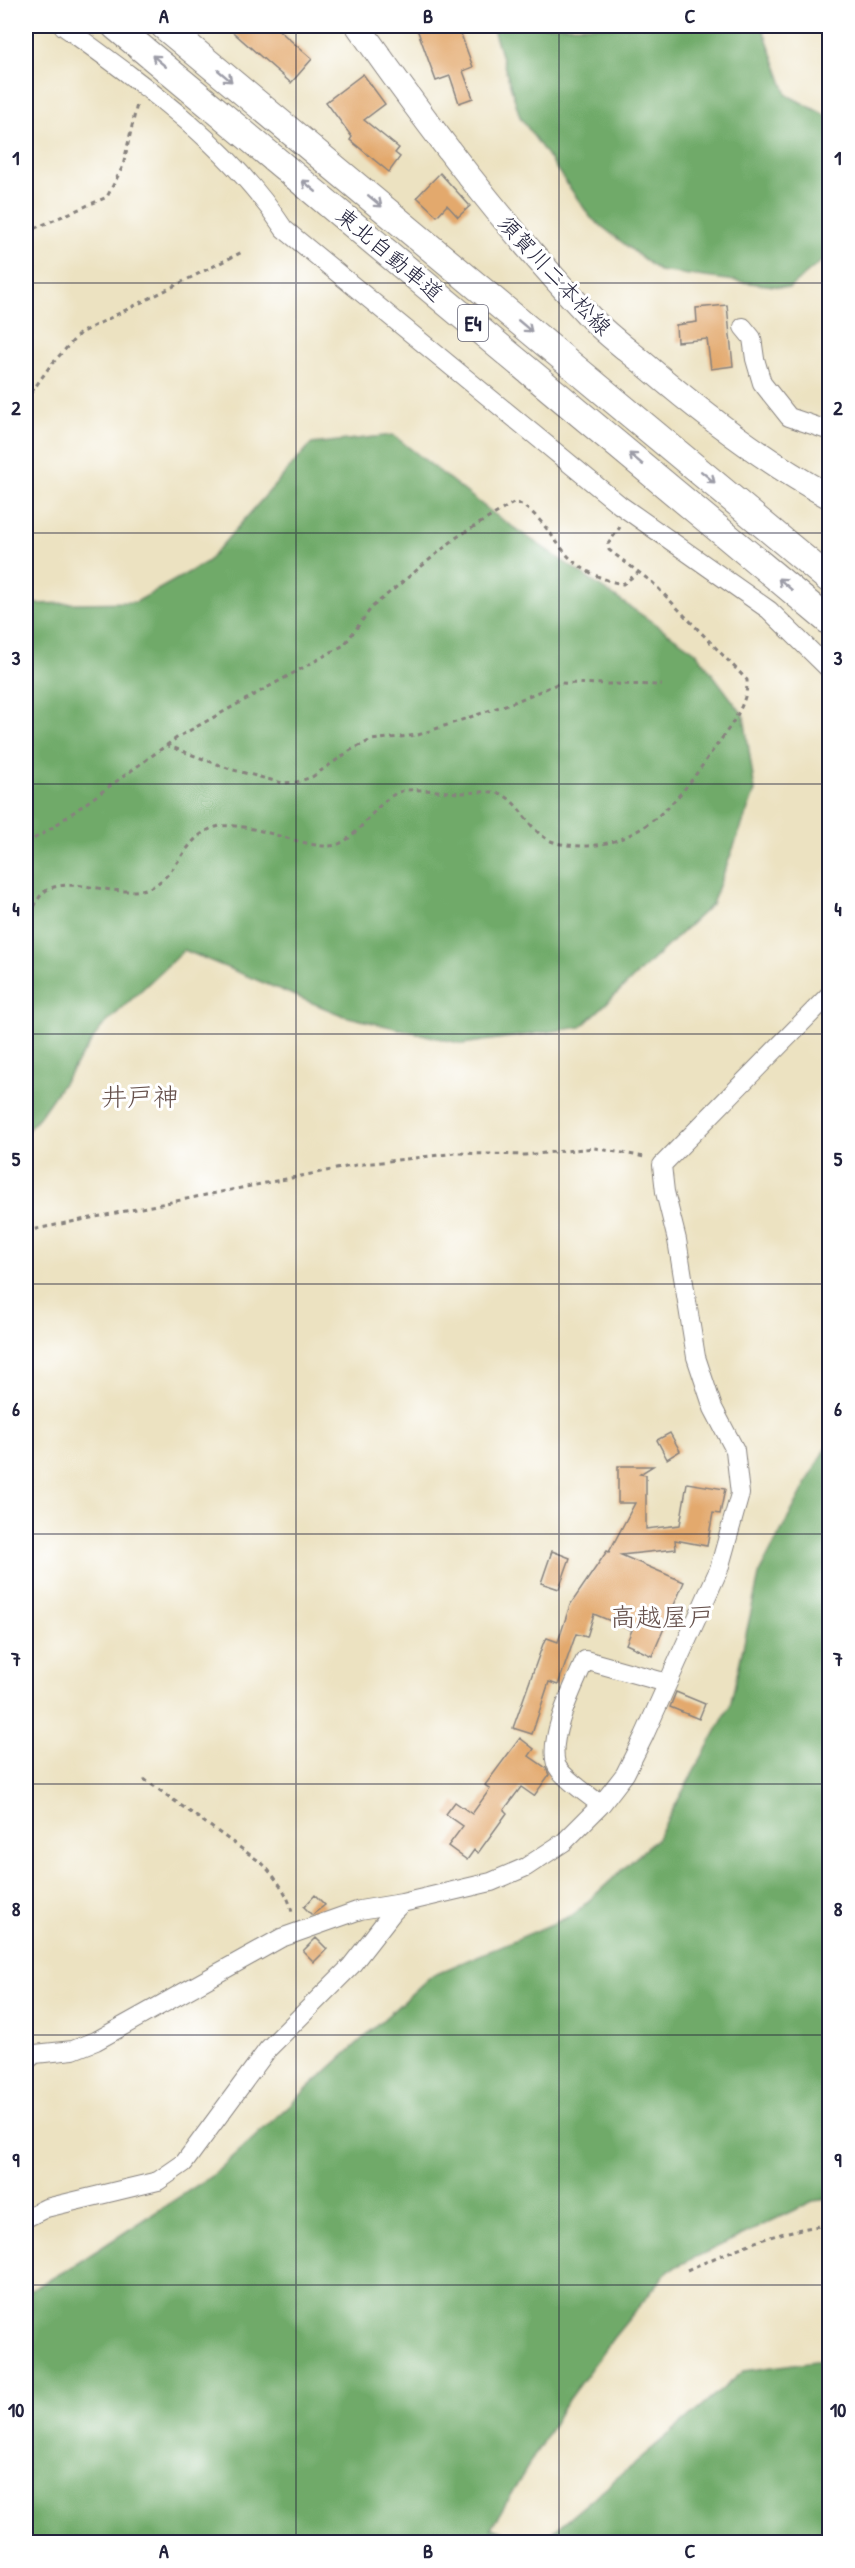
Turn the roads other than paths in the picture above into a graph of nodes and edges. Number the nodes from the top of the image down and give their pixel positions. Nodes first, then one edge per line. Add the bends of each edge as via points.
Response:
1 (63, 26) edge
2 (116, 26) edge
3 (164, 26) edge
4 (357, 26) edge
5 (743, 327) dead end
6 (830, 431) edge
7 (830, 496) edge
8 (830, 580) edge
9 (830, 622) edge
10 (830, 670) edge
11 (830, 994) edge
12 (667, 1683) junction
13 (601, 1805) junction
14 (402, 1903) junction
15 (26, 2061) edge
16 (26, 2218) edge

1 - 10 street via 186,120 245,177 284,229 632,514 769,610
9 -> 2 highway, 東北自動車道 / E4
3 -> 8 highway, 東北自動車道 / E4
4 - 7 main road, 須賀川二本松線 via 487,201 592,319 708,418 797,479
5 - 6 street via 752,338 762,383 789,417
11 - 12 street via 662,1165 696,1357 713,1408 735,1450 740,1494 718,1569
12 - 13 street via 626,1774
12 - 13 street via 585,1660 564,1712 556,1742 556,1764
13 - 14 street via 564,1842 526,1868 491,1882
14 - 15 street via 360,1910 293,1934 96,2041 73,2050 35,2054
14 - 16 street via 351,1966 268,2049 184,2163 171,2174 158,2181 46,2208

